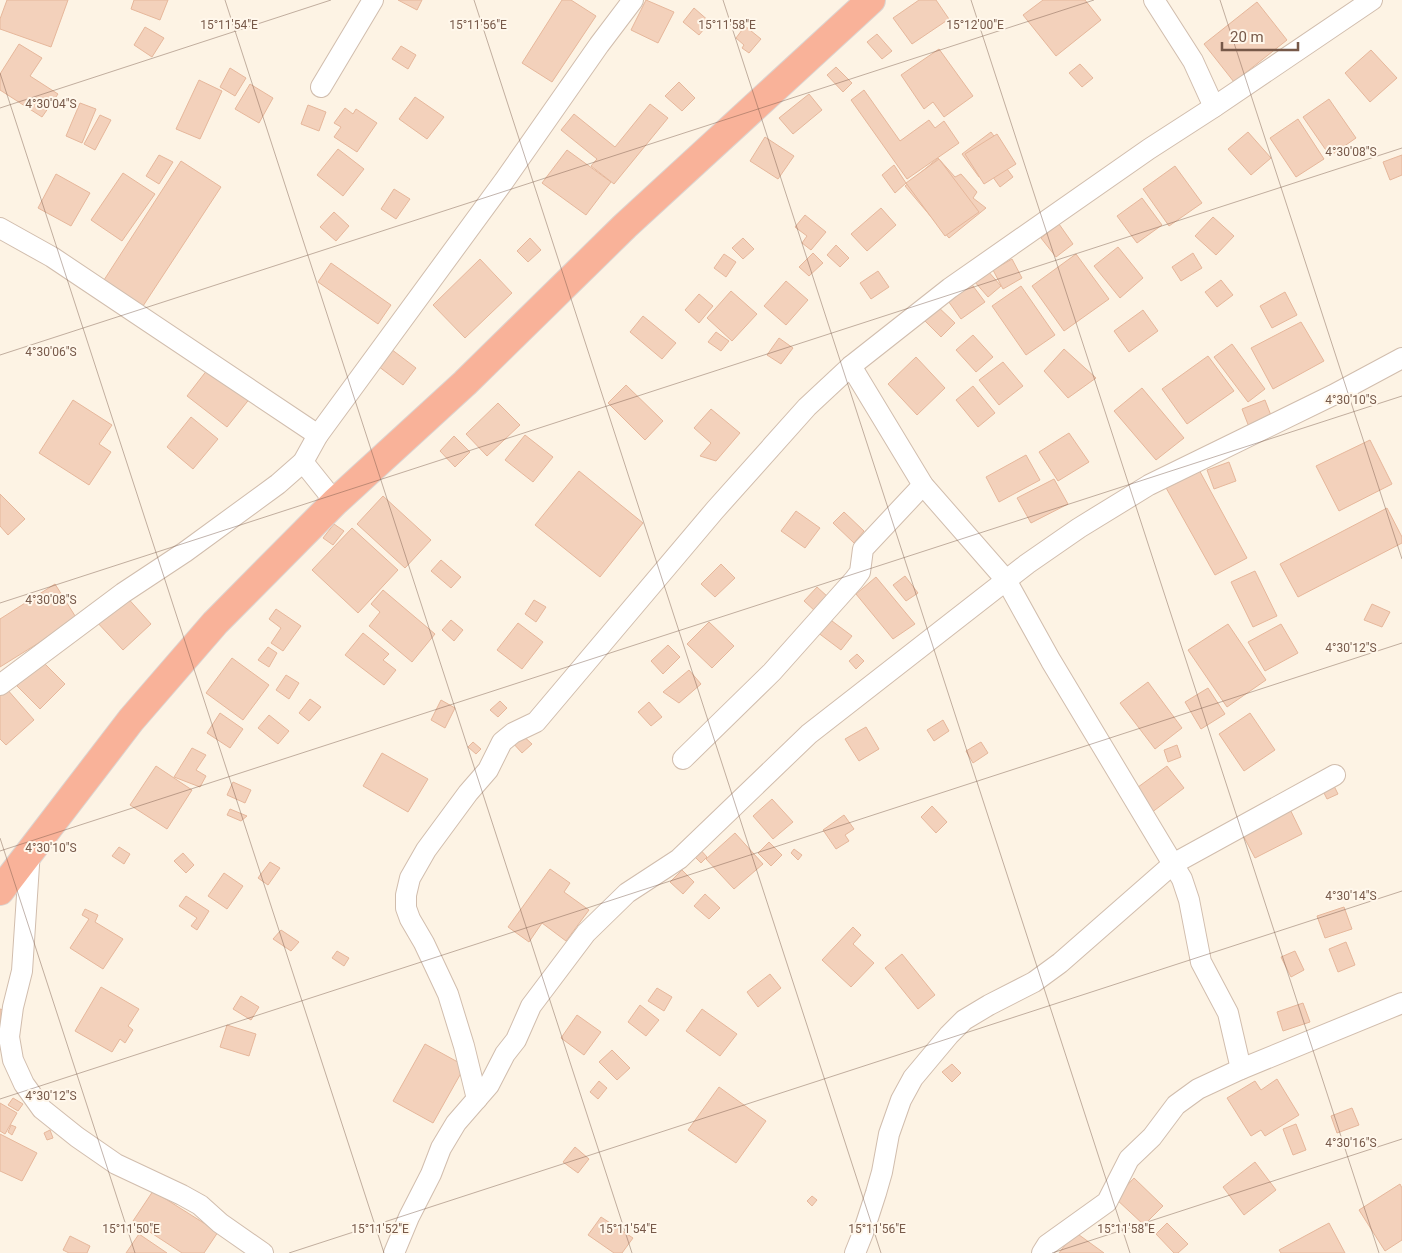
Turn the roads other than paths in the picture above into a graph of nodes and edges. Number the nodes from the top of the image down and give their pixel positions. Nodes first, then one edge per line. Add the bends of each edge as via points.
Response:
1 (373, 0) edge
2 (633, 0) edge
3 (872, 0) edge
4 (1154, 0) edge
5 (1372, 0) edge
6 (321, 88) dead end
7 (1214, 107) junction
8 (0, 228) edge
9 (1402, 358) edge
10 (851, 366) junction
11 (318, 435) junction
12 (303, 462) junction
13 (923, 485) junction
14 (335, 502) junction
15 (1006, 580) junction
16 (0, 684) edge
17 (683, 759) dead end
18 (1335, 775) dead end
19 (30, 850) junction
20 (1174, 864) junction
21 (0, 891) edge
22 (1402, 1003) edge
23 (1242, 1069) junction
24 (478, 1100) junction
25 (263, 1253) edge
26 (394, 1253) edge
27 (855, 1253) edge
28 (1042, 1253) edge

1 - 6 street
2 - 11 street
3 - 14 highway via 625,226 465,382
4 - 7 street via 1193,61
5 - 7 street
7 - 10 street via 950,288
8 - 11 street via 52,257
9 - 15 street via 1149,485 1078,528
10 - 13 street
10 - 24 street via 807,407 715,510 536,722 502,742 488,770 426,850 410,878 406,908 448,994
11 - 12 street
12 - 14 street
12 - 16 street via 249,506 123,592
13 - 15 street
13 - 17 street via 863,548 860,572 854,580 772,672
14 - 19 highway via 215,623 137,712
15 - 20 street via 1051,661
15 - 24 street via 809,734 679,859 627,894 586,932 531,1006 516,1040
18 - 20 street
19 - 21 highway
19 - 25 street via 22,971 10,1037 13,1060 24,1084 42,1109 77,1137 116,1164 200,1205
20 - 23 street via 1189,900 1201,962 1228,1013
20 - 27 street via 1060,963 1034,982 964,1020 932,1053 901,1100 889,1134 880,1179
22 - 23 street
23 - 28 street via 1198,1089 1176,1105 1152,1137 1128,1159 1107,1202 1047,1245
24 - 26 street via 456,1123 440,1148

